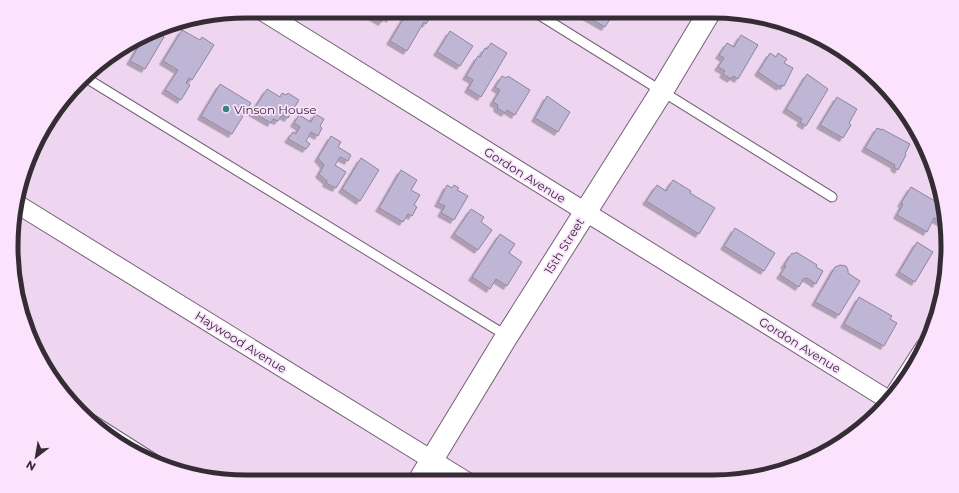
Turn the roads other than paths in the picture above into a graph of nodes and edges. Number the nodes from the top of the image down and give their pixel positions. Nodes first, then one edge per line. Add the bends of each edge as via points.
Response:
1 (273, 18) edge
2 (544, 18) edge
3 (706, 18) edge
4 (90, 80) edge
5 (662, 91) junction
6 (832, 197) dead end
7 (21, 207) edge
8 (585, 212) junction
9 (508, 336) junction
10 (884, 397) edge
11 (432, 460) junction
12 (423, 475) edge
13 (456, 475) edge

1 - 8 street, Gordon Avenue
2 - 5 lane
3 - 5 main road, 15th Street
4 - 9 lane
5 - 6 lane
5 - 8 main road, 15th Street
7 - 11 street, Haywood Avenue
8 - 9 main road, 15th Street
8 - 10 street, Gordon Avenue
9 - 11 main road, 15th Street
11 - 12 main road, 15th Street
11 - 13 street, Haywood Avenue

